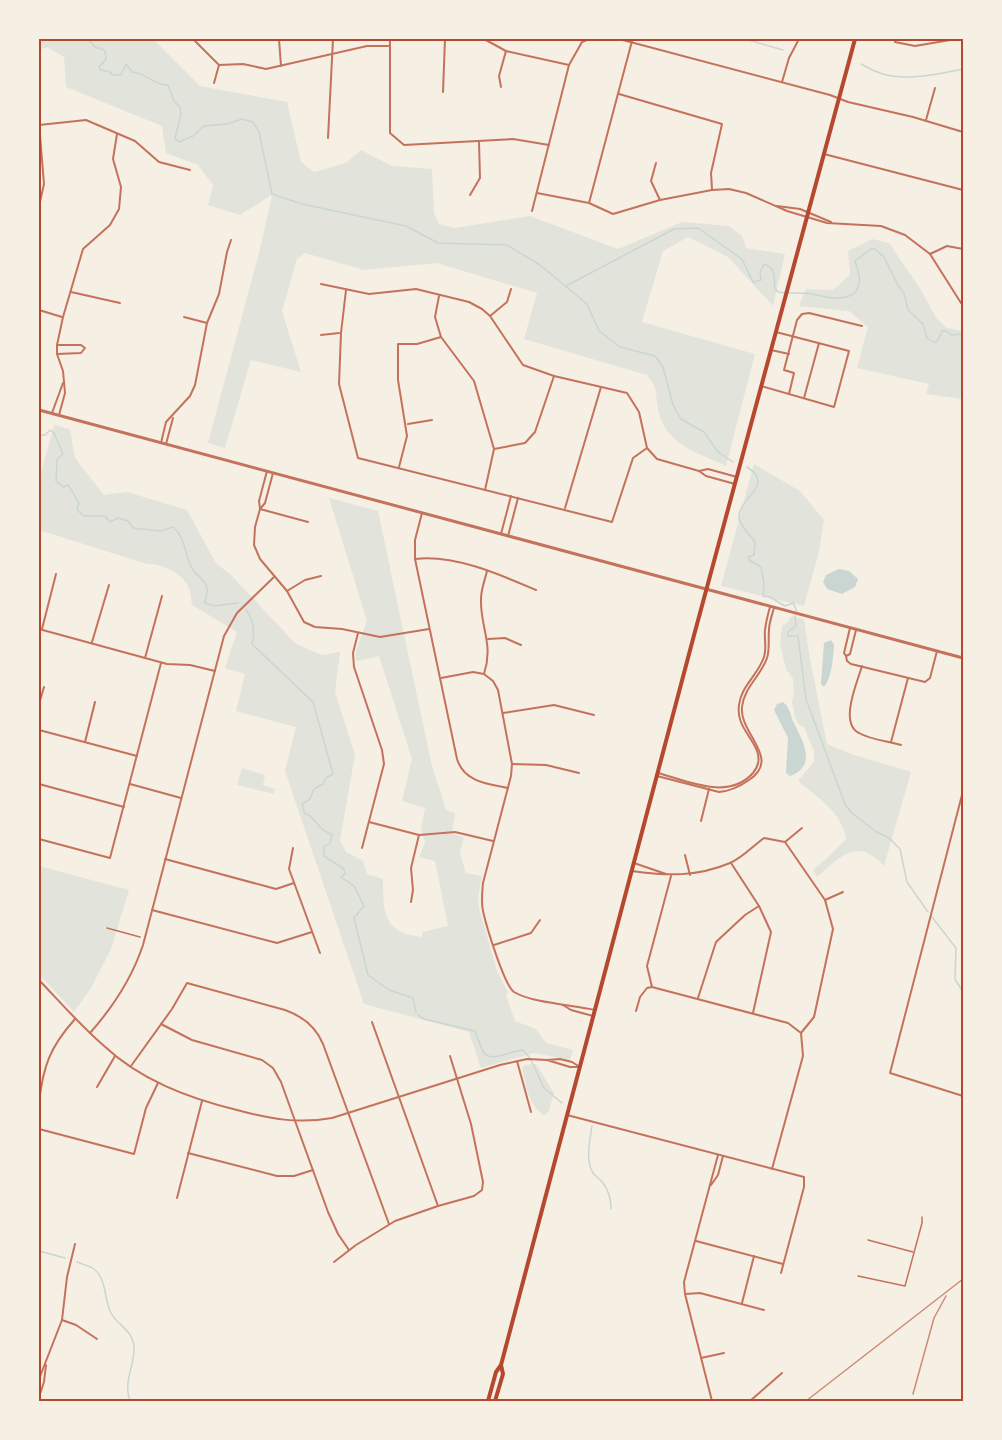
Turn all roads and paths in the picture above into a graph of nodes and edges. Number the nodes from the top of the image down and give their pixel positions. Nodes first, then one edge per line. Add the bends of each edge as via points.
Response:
1 (193, 39) edge
2 (279, 39) edge
3 (333, 39) edge
4 (390, 39) edge
5 (445, 39) edge
6 (484, 39) edge
7 (589, 39) edge
8 (619, 39) edge
9 (799, 39) edge
10 (855, 39) edge
11 (955, 39) edge
12 (895, 40) edge
13 (632, 42) junction
14 (389, 46) junction
15 (506, 51) junction
16 (333, 52) junction
17 (219, 64) junction
18 (569, 65) junction
19 (281, 66) junction
20 (782, 82) junction
21 (214, 83) dead end
22 (501, 87) dead end
23 (935, 88) dead end
24 (443, 92) dead end
25 (619, 94) junction
26 (839, 98) junction
27 (926, 121) junction
28 (39, 124) edge
29 (963, 132) edge
30 (117, 134) junction
31 (328, 138) dead end
32 (479, 142) junction
33 (549, 145) junction
34 (824, 154) junction
35 (656, 163) dead end
36 (190, 170) dead end
37 (712, 190) junction
38 (963, 190) edge
39 (537, 193) junction
40 (470, 195) dead end
41 (660, 200) junction
42 (589, 203) junction
43 (39, 206) edge
44 (532, 211) dead end
45 (808, 215) junction
46 (231, 240) dead end
47 (963, 247) edge
48 (930, 254) junction
49 (321, 284) dead end
50 (512, 288) dead end
51 (346, 290) junction
52 (72, 292) junction
53 (439, 296) junction
54 (120, 303) dead end
55 (961, 303) dead end
56 (39, 310) edge
57 (490, 316) junction
58 (63, 317) junction
59 (184, 317) dead end
60 (207, 323) junction
61 (862, 326) dead end
62 (776, 332) junction
63 (341, 333) junction
64 (321, 335) dead end
65 (792, 336) junction
66 (441, 337) junction
67 (819, 344) junction
68 (57, 345) junction
69 (771, 350) junction
70 (57, 354) junction
71 (789, 354) junction
72 (554, 376) junction
73 (64, 381) junction
74 (761, 386) junction
75 (601, 387) junction
76 (788, 395) junction
77 (804, 399) junction
78 (39, 410) edge
79 (52, 413) junction
80 (59, 415) junction
81 (432, 420) dead end
82 (406, 424) junction
83 (163, 443) junction
84 (494, 448) junction
85 (647, 448) junction
86 (399, 467) junction
87 (267, 471) junction
88 (699, 471) junction
89 (273, 473) junction
90 (737, 477) junction
91 (735, 484) junction
92 (485, 491) junction
93 (511, 496) junction
94 (518, 498) junction
95 (260, 509) junction
96 (565, 510) junction
97 (422, 513) junction
98 (308, 522) dead end
99 (501, 534) junction
100 (508, 536) junction
101 (415, 559) junction
102 (487, 571) junction
103 (56, 574) dead end
104 (321, 576) dead end
105 (274, 577) junction
106 (109, 585) dead end
107 (536, 590) dead end
108 (706, 590) junction
109 (287, 591) junction
110 (162, 596) dead end
111 (772, 608) junction
112 (850, 628) junction
113 (40, 629) edge
114 (429, 629) junction
115 (856, 630) junction
116 (358, 633) junction
117 (488, 639) junction
118 (92, 642) junction
119 (521, 645) dead end
120 (846, 645) junction
121 (852, 646) junction
122 (937, 651) junction
123 (846, 656) junction
124 (146, 658) junction
125 (963, 658) edge
126 (161, 663) junction
127 (862, 666) junction
128 (215, 671) junction
129 (484, 674) junction
130 (441, 678) junction
131 (908, 678) junction
132 (44, 687) dead end
133 (95, 702) dead end
134 (39, 704) edge
135 (503, 713) junction
136 (594, 715) dead end
137 (39, 730) edge
138 (85, 742) junction
139 (891, 742) junction
140 (901, 745) dead end
141 (137, 756) junction
142 (512, 764) junction
143 (579, 773) dead end
144 (657, 775) junction
145 (39, 784) edge
146 (130, 784) junction
147 (709, 788) junction
148 (508, 789) junction
149 (963, 790) edge
150 (181, 798) junction
151 (124, 807) junction
152 (701, 821) dead end
153 (369, 822) junction
154 (802, 828) dead end
155 (419, 835) junction
156 (39, 839) edge
157 (493, 841) junction
158 (785, 842) junction
159 (292, 848) dead end
160 (362, 848) dead end
161 (685, 855) dead end
162 (165, 859) junction
163 (634, 863) junction
164 (731, 863) junction
165 (632, 871) junction
166 (690, 875) junction
167 (671, 876) junction
168 (294, 883) junction
169 (843, 892) dead end
170 (825, 900) junction
171 (411, 902) dead end
172 (759, 906) junction
173 (152, 910) junction
174 (540, 920) dead end
175 (106, 928) dead end
176 (312, 932) junction
177 (140, 937) dead end
178 (494, 945) junction
179 (320, 953) dead end
180 (39, 980) edge
181 (652, 987) junction
182 (698, 998) junction
183 (563, 1005) junction
184 (595, 1010) junction
185 (636, 1011) dead end
186 (753, 1013) junction
187 (593, 1016) junction
188 (75, 1019) junction
189 (372, 1022) dead end
190 (161, 1024) junction
191 (90, 1033) junction
192 (801, 1033) junction
193 (115, 1056) junction
194 (450, 1056) dead end
195 (517, 1061) junction
196 (131, 1067) junction
197 (580, 1067) junction
198 (457, 1079) junction
199 (158, 1083) junction
200 (97, 1087) dead end
201 (963, 1096) edge
202 (399, 1097) junction
203 (202, 1101) junction
204 (39, 1103) edge
205 (531, 1112) dead end
206 (348, 1114) junction
207 (567, 1114) junction
208 (295, 1122) junction
209 (39, 1129) edge
210 (188, 1153) junction
211 (718, 1155) junction
212 (723, 1156) junction
213 (772, 1169) junction
214 (313, 1170) junction
215 (711, 1185) junction
216 (177, 1198) dead end
217 (438, 1206) junction
218 (922, 1217) dead end
219 (389, 1224) junction
220 (868, 1240) dead end
221 (696, 1241) junction
222 (75, 1244) dead end
223 (349, 1250) junction
224 (914, 1252) junction
225 (754, 1256) junction
226 (334, 1262) dead end
227 (783, 1264) junction
228 (781, 1273) dead end
229 (858, 1276) dead end
230 (685, 1294) junction
231 (742, 1304) junction
232 (764, 1310) dead end
233 (62, 1320) junction
234 (97, 1339) dead end
235 (724, 1353) dead end
236 (701, 1358) junction
237 (46, 1362) junction
238 (501, 1365) junction
239 (782, 1373) dead end
240 (39, 1379) edge
241 (39, 1397) edge
242 (488, 1401) edge
243 (495, 1401) edge
244 (712, 1401) edge
245 (750, 1401) edge

1 - 17 street
2 - 19 street
3 - 16 street
4 - 14 street
5 - 24 street
6 - 15 street
7 - 18 street via 582,42
8 - 13 street
9 - 20 street
10 - 26 main road
11 - 12 street via 915,46
13 - 20 street
13 - 25 street
14 - 16 street
14 - 32 street via 390,133 404,145
15 - 18 street
15 - 22 street via 499,76
16 - 19 street
16 - 31 street
17 - 19 street via 266,69
17 - 21 street
18 - 33 street
20 - 26 street
23 - 27 street
25 - 37 street via 722,124 711,173
25 - 42 street
26 - 27 street
26 - 34 main road
27 - 29 street
28 - 30 street via 86,120
28 - 43 street via 44,184
30 - 36 street via 135,141 159,162
30 - 52 street via 113,159 121,187 119,209 110,225 83,249
32 - 33 street via 513,139
32 - 40 street via 480,178
33 - 39 street
34 - 38 street
34 - 45 main road
35 - 41 street via 651,181
37 - 41 street
37 - 45 street via 738,191
39 - 42 street
39 - 44 street
41 - 42 street via 613,214
45 - 48 street via 827,223 894,231
45 - 62 main road
46 - 60 street via 219,294
47 - 48 street via 942,247
48 - 55 street
49 - 51 street
50 - 57 street via 507,302
51 - 53 street via 369,294 416,289
51 - 63 street
52 - 54 street
52 - 58 street
53 - 57 street via 469,303
53 - 66 street via 435,317
56 - 58 street
57 - 72 street via 523,364
58 - 68 street
59 - 60 street
60 - 83 street via 190,396 174,415
61 - 65 street via 809,313 797,320
62 - 65 street
62 - 69 main road
63 - 64 street
63 - 86 street via 339,384 358,458
65 - 67 street
65 - 71 street
66 - 82 street via 417,344 398,344 398,380
66 - 84 street via 474,381
67 - 77 street
67 - 77 street via 849,351 834,407
68 - 70 street
68 - 70 street via 85,348 81,353
69 - 71 street
69 - 74 main road
70 - 73 street
71 - 76 street via 784,370 794,373
72 - 75 street
72 - 84 street via 536,432 525,443
73 - 79 street
73 - 80 street
74 - 76 street
74 - 90 main road
75 - 85 street via 627,393 639,412
75 - 96 street
76 - 77 street
78 - 79 street
79 - 80 street
80 - 83 street
81 - 82 street
82 - 86 street via 406,444
83 - 87 street
84 - 92 street
85 - 88 street via 657,459
85 - 96 street via 633,458 612,522
86 - 92 street
87 - 89 street
87 - 95 street
88 - 90 street via 708,469
88 - 91 street
89 - 95 street
89 - 97 street
90 - 91 main road
91 - 108 main road
92 - 93 street
93 - 94 street
93 - 99 street
94 - 96 street
94 - 100 street
95 - 98 street
95 - 105 street via 254,544
97 - 99 street
97 - 101 street
99 - 100 street
100 - 108 street
101 - 102 street via 437,558
101 - 114 street
102 - 107 street
102 - 117 street via 481,602
103 - 113 street
104 - 109 street
105 - 109 street
105 - 128 street via 230,624
106 - 118 street
108 - 111 street
108 - 144 main road
109 - 116 street via 299,616 309,626
110 - 124 street
111 - 112 street
111 - 147 street via 767,659 747,690 742,707 744,722 760,750 759,765 753,777 740,786 727,791
112 - 115 street
112 - 120 street
113 - 118 street
114 - 116 street via 386,637
114 - 130 street
115 - 121 street
115 - 122 street
116 - 153 street via 352,652 354,668 384,764
117 - 119 street via 505,639
117 - 129 street
118 - 124 street
120 - 121 street
120 - 123 street
121 - 123 street
122 - 125 street
122 - 131 street via 928,681
123 - 127 street via 849,662
124 - 126 street
126 - 128 street
126 - 141 street
127 - 131 street
127 - 139 street via 850,711 851,724 859,733
128 - 150 street
129 - 130 street via 473,672
129 - 135 street via 497,686
130 - 148 street via 459,764 470,778
131 - 139 street
132 - 134 street
133 - 138 street
135 - 136 street via 554,705
135 - 142 street
137 - 138 street
138 - 141 street
139 - 140 street
141 - 146 street
142 - 143 street via 549,765
142 - 148 street
144 - 147 street
144 - 163 main road
145 - 151 street
146 - 150 street
146 - 151 street
147 - 152 street
148 - 157 street
149 - 201 street via 890,1073
150 - 162 street
151 - 156 street via 110,858
153 - 155 street
153 - 160 street
154 - 158 street
155 - 157 street via 455,832
155 - 171 street via 411,868
157 - 178 street via 482,900
158 - 164 street via 764,838
158 - 170 street
159 - 168 street via 289,864
161 - 166 street
162 - 168 street via 276,889
162 - 173 street
163 - 165 main road
163 - 167 street
164 - 166 street
164 - 172 street
165 - 167 street
165 - 184 main road
166 - 167 street
167 - 181 street via 647,966
168 - 176 street
169 - 170 street
170 - 192 street via 833,929 814,1017
172 - 182 street via 716,942
172 - 186 street via 771,932
173 - 176 street via 277,943
173 - 191 street via 135,966
174 - 178 street via 531,933
175 - 177 lane
176 - 179 street
178 - 183 street via 503,975 512,989
180 - 188 street
181 - 182 street
181 - 185 street via 640,997
182 - 186 street
183 - 184 street
183 - 187 street
184 - 187 main road
186 - 192 street via 788,1023
187 - 197 main road
188 - 191 street
188 - 204 street via 49,1054
189 - 202 street
190 - 196 street
190 - 206 street via 187,983 292,1013 313,1028 323,1044
190 - 208 street via 192,1040 259,1058 273,1068
191 - 193 street
192 - 213 street via 803,1056
193 - 196 street
193 - 200 street
194 - 198 street
195 - 197 street via 560,1059
195 - 198 street
195 - 205 street
196 - 199 street
197 - 207 main road
198 - 202 street
198 - 217 street via 473,1132 482,1190
199 - 203 street
199 - 209 street via 146,1108 134,1154
202 - 206 street
202 - 217 street
203 - 208 street
203 - 210 street
206 - 208 street
206 - 219 street
207 - 211 street
207 - 238 main road
208 - 214 street
210 - 214 street via 277,1176
210 - 216 street
211 - 212 street
211 - 215 street
212 - 213 street
212 - 215 street
213 - 227 street via 804,1178
214 - 223 street via 333,1225
215 - 221 street
217 - 219 street
218 - 224 lane
219 - 223 street
220 - 224 lane
221 - 225 street
221 - 230 street via 684,1282
222 - 233 street
223 - 226 street
224 - 229 lane via 905,1286
225 - 227 street
225 - 231 street
227 - 228 street
230 - 231 street via 700,1293
230 - 236 street
231 - 232 street
233 - 234 street
233 - 237 street
235 - 236 street
236 - 244 street
237 - 240 street
237 - 241 street
238 - 242 main road via 495,1372
238 - 243 main road via 503,1374
239 - 245 street

